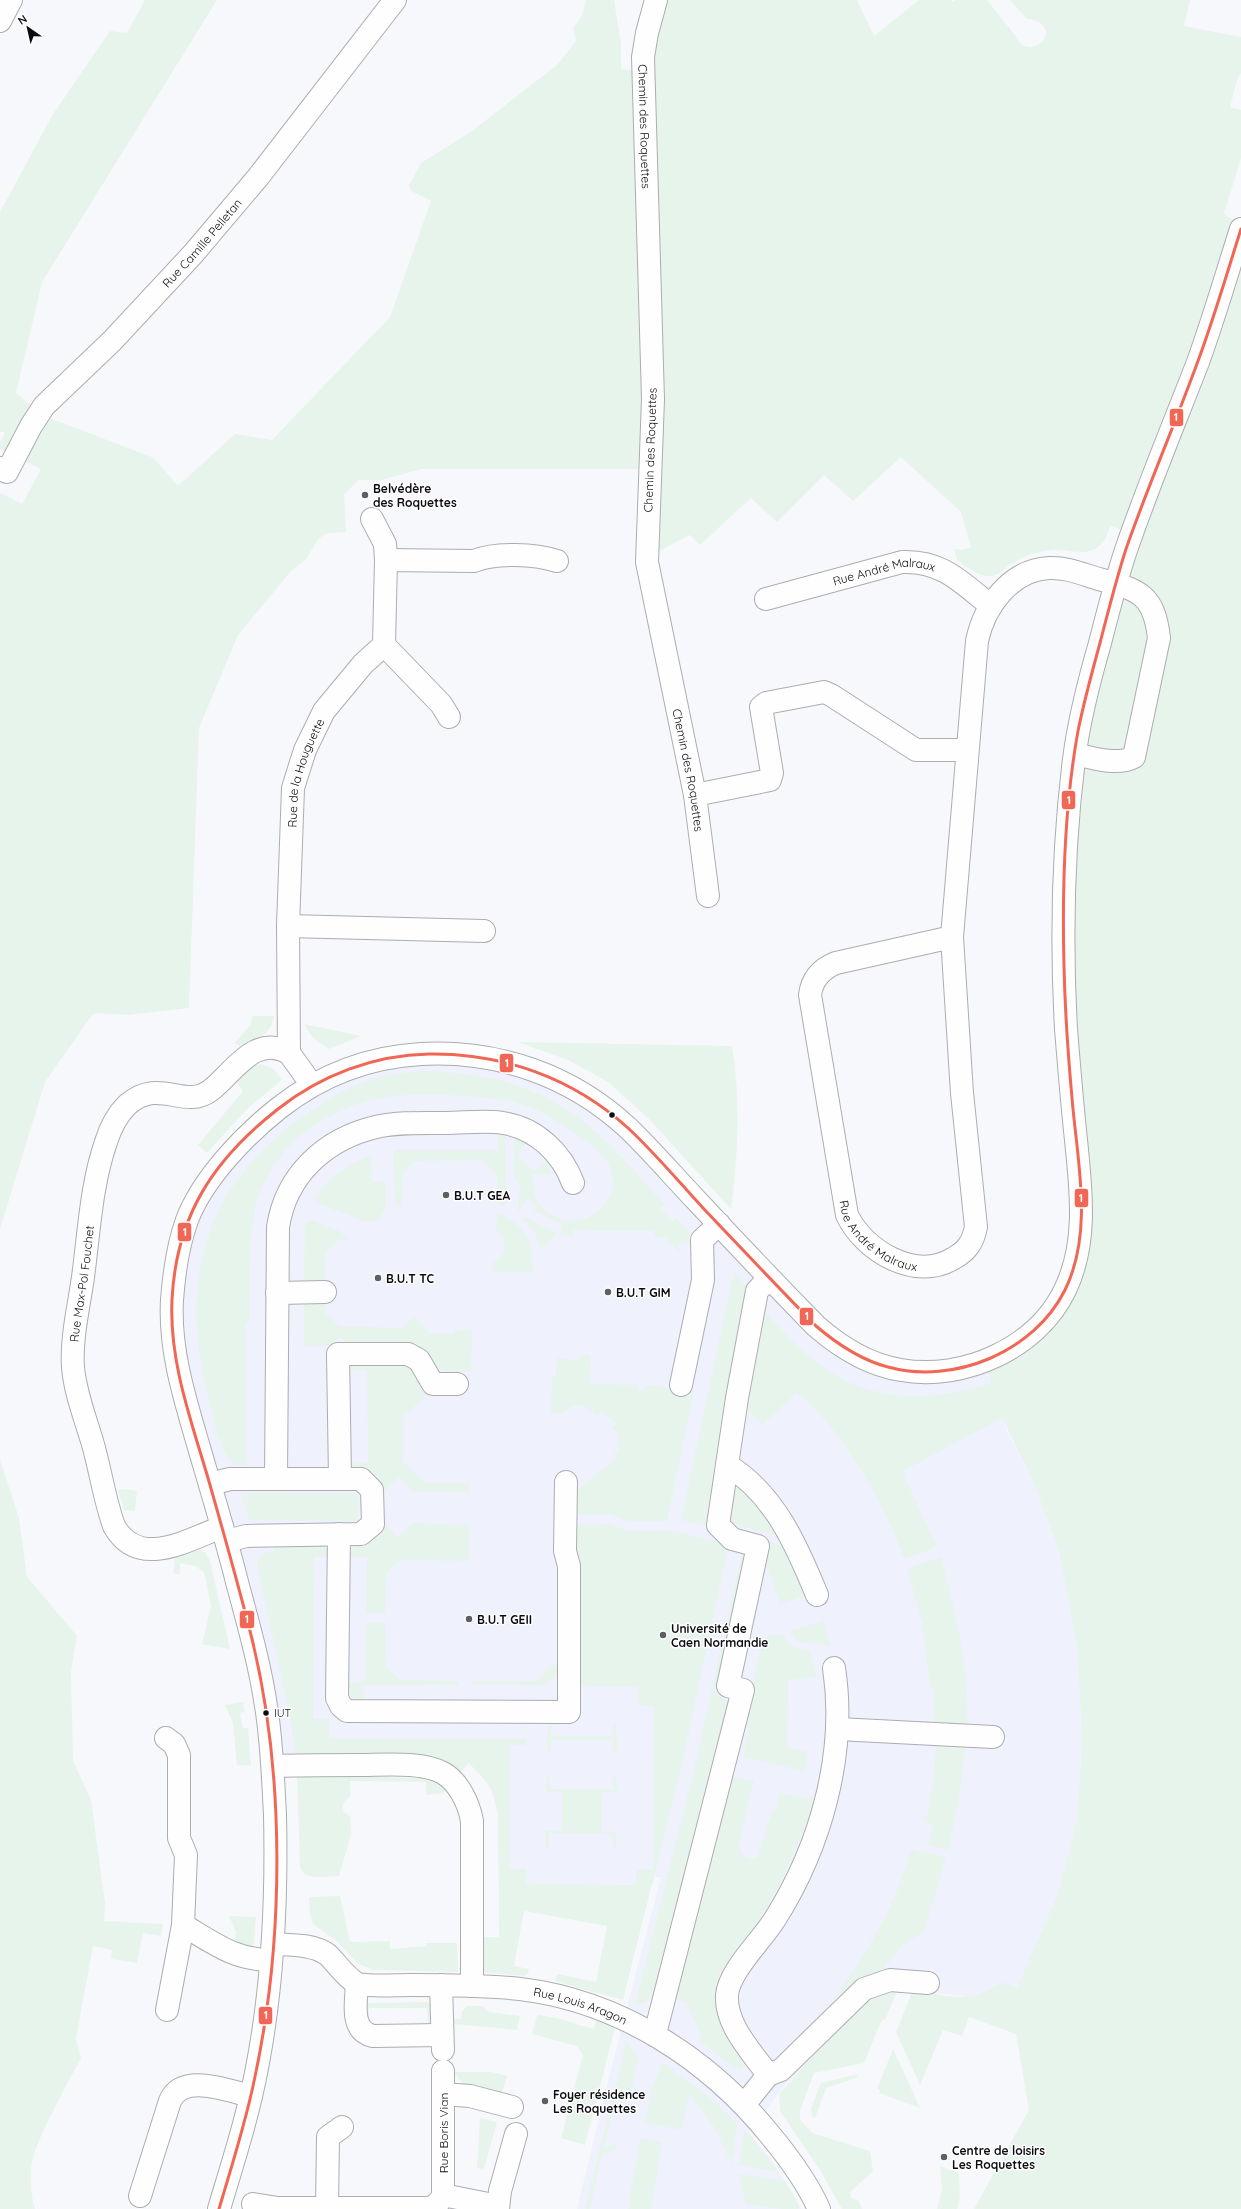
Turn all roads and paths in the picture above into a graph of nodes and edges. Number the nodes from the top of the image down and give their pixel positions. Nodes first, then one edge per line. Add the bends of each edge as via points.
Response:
1 (11, 0) edge
2 (395, 0) edge
3 (656, 0) edge
4 (0, 21) edge
5 (1241, 229) edge
6 (0, 468) edge
7 (372, 519) dead end
8 (386, 560) junction
9 (557, 561) dead end
10 (1116, 583) junction
11 (766, 599) dead end
12 (991, 606) junction
13 (384, 645) junction
14 (448, 717) dead end
15 (967, 750) junction
16 (1075, 754) junction
17 (695, 795) junction
18 (708, 896) dead end
19 (288, 926) junction
20 (484, 931) dead end
21 (952, 937) junction
22 (289, 1053) junction
23 (312, 1085) junction
24 (573, 1183) dead end
25 (719, 1224) junction
26 (769, 1278) junction
27 (277, 1292) junction
28 (325, 1292) dead end
29 (457, 1384) dead end
30 (681, 1386) dead end
31 (727, 1465) junction
32 (340, 1478) junction
33 (276, 1479) junction
34 (566, 1482) dead end
35 (210, 1484) junction
36 (224, 1534) junction
37 (339, 1534) junction
38 (817, 1595) dead end
39 (834, 1668) dead end
40 (838, 1729) junction
41 (993, 1737) dead end
42 (166, 1738) dead end
43 (273, 1766) junction
44 (183, 1925) junction
45 (272, 1952) junction
46 (928, 1983) dead end
47 (357, 1984) junction
48 (442, 1985) junction
49 (472, 1986) junction
50 (166, 2010) dead end
51 (647, 2030) junction
52 (442, 2052) junction
53 (768, 2075) junction
54 (443, 2094) junction
55 (251, 2096) junction
56 (744, 2105) junction
57 (512, 2107) dead end
58 (342, 2127) dead end
59 (516, 2134) dead end
60 (443, 2195) junction
61 (140, 2196) dead end
62 (253, 2204) dead end
63 (498, 2207) edge
64 (219, 2209) edge
65 (327, 2209) edge
66 (819, 2209) edge

1 - 4 street
2 - 6 street, Rue Camille Pelletan via 254,182 193,254 112,341 44,406 7,472
3 - 17 street, Chemin des Roquettes via 643,57 653,399 647,562
5 - 10 street via 1200,357 1140,511
7 - 8 street via 385,544
8 - 9 street via 474,561 486,556 543,556
8 - 13 street
10 - 12 street, Rue André Malraux via 1072,570 1039,569 1021,576 1008,585
10 - 16 street via 1084,705
10 - 16 street, Rue André Malraux via 1140,594 1148,601 1155,612 1158,627 1159,638 1137,750 1134,757 1127,761
11 - 12 street, Rue André Malraux via 902,562 912,562 938,567
12 - 15 street, Rue André Malraux via 980,627 977,641
13 - 14 street via 441,704
13 - 19 street, Rue de la Houguette via 363,664 324,711 297,772 291,806
15 - 17 street via 916,750 831,694 824,692 766,703 761,707 772,777 767,782
15 - 21 street, Rue André Malraux
16 - 26 street via 1069,801 1063,922 1066,1026 1081,1194 1081,1235 1073,1272 1057,1304 1030,1334 1001,1354 983,1362 950,1370 916,1372 882,1366 839,1345 816,1326
17 - 18 street, Chemin des Roquettes
19 - 20 street
19 - 22 street, Rue de la Houguette
21 - 21 street, Rue André Malraux via 836,963 817,976 810,995 847,1215 857,1232 875,1248 902,1262 922,1267 937,1266 959,1255 971,1244 976,1227 962,1093
22 - 23 street
22 - 36 street, Rue Max-Pol Fouchet via 272,1048 247,1056 233,1066 212,1090 202,1095 188,1098 150,1092 126,1106 113,1124 106,1142 88,1237 73,1367 114,1526 129,1544 139,1549 152,1550
23 - 25 street via 355,1064 403,1055 474,1055 538,1071 571,1086 613,1115
23 - 35 street via 269,1117 244,1139 224,1162 191,1211 180,1244 173,1295 174,1348 184,1396
24 - 27 street via 566,1165 553,1150 532,1133 511,1125 391,1124 363,1131 338,1142 316,1158 289,1188 278,1227
25 - 26 street
25 - 30 street via 702,1240 703,1280
26 - 31 street via 756,1291
27 - 28 street
27 - 33 street
29 - 32 street via 433,1384 419,1360 408,1354 338,1354
31 - 38 street via 752,1484 774,1509 805,1565
31 - 51 street via 718,1525 732,1539 758,1546 728,1686 743,1690
32 - 33 street
32 - 37 street, Rue Max-Pol Fouchet via 361,1479 372,1490 373,1524 361,1534
33 - 35 street via 230,1479
34 - 37 street via 569,1712 343,1709 337,1698
35 - 36 street
36 - 37 street, Rue Max-Pol Fouchet
36 - 43 street via 265,1697
39 - 40 street via 838,1696
40 - 41 street
40 - 53 street via 827,1793 801,1869 776,1918 737,1971 727,1994 734,2026
42 - 44 street via 174,1744 179,1755 179,1838 186,1855
43 - 45 street via 276,1872
43 - 49 street via 405,1766 436,1770 454,1782 464,1798 472,1821
44 - 45 street via 235,1955 253,1960
44 - 50 street
45 - 47 street via 321,1951
45 - 55 street via 266,2013
46 - 53 street via 890,1980 864,1989 781,2070
47 - 48 street, Rue Louis Aragon
47 - 52 street via 357,2023 363,2032
48 - 49 street, Rue Louis Aragon
48 - 52 street, Rue Boris Vian
49 - 51 street, Rue Louis Aragon via 531,1991 573,2000
51 - 56 street, Rue Louis Aragon via 709,2071
52 - 54 street, Rue Boris Vian
53 - 56 street
54 - 57 street via 470,2096
54 - 60 street, Rue Boris Vian
55 - 61 street via 197,2086 186,2086 176,2091 170,2101
55 - 64 street
56 - 66 street, Rue Louis Aragon via 789,2159
58 - 65 street via 328,2138
59 - 63 street
60 - 63 street
60 - 65 street via 440,2202 428,2208
62 - 65 street via 278,2208

